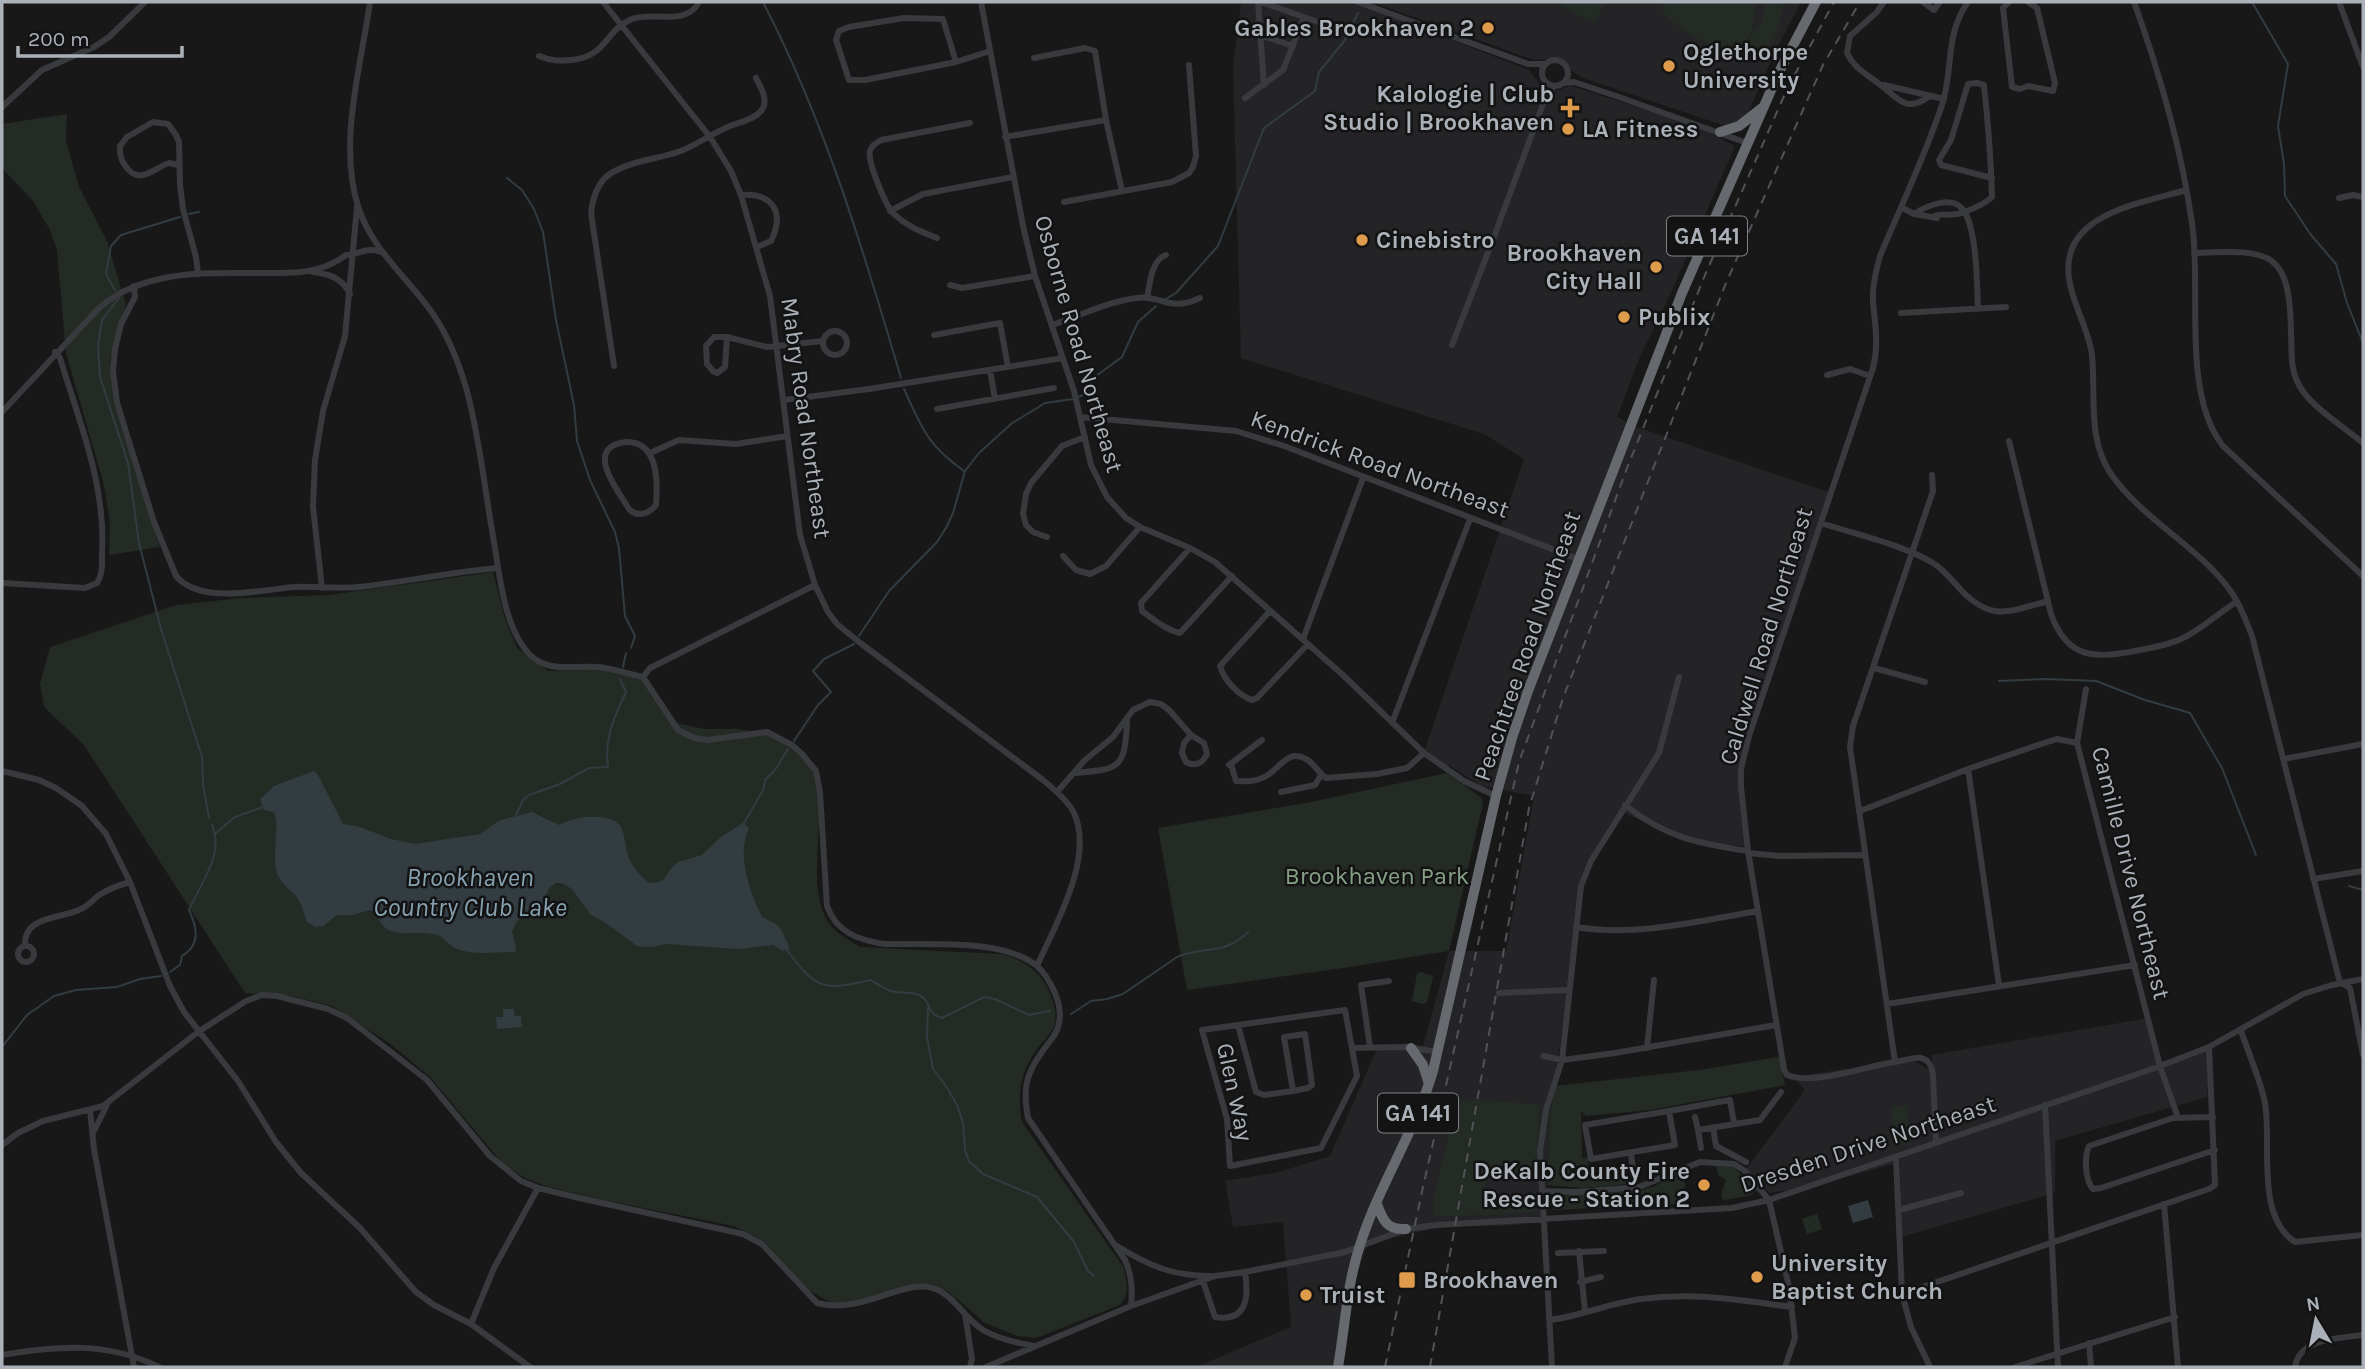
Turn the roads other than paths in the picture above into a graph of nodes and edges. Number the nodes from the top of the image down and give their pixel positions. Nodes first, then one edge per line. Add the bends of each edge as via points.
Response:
1 (132, 2) edge
2 (145, 2) edge
3 (370, 2) edge
4 (603, 2) edge
5 (981, 2) edge
6 (1260, 2) edge
7 (1286, 2) edge
8 (1291, 2) edge
9 (1357, 2) edge
10 (1816, 2) edge
11 (1884, 2) edge
12 (1923, 2) edge
13 (1940, 2) edge
14 (1968, 2) edge
15 (2009, 2) edge
16 (2028, 2) edge
17 (2134, 2) edge
18 (2339, 2) edge
19 (698, 4) dead end
20 (1285, 10) junction
21 (136, 11) junction
22 (1304, 17) junction
23 (1321, 23) dead end
24 (622, 25) junction
25 (1261, 35) junction
26 (1293, 46) junction
27 (990, 51) junction
28 (539, 57) dead end
29 (1034, 58) dead end
30 (956, 62) junction
31 (1532, 64) junction
32 (1545, 64) junction
33 (1189, 65) dead end
34 (2363, 67) edge
35 (1568, 71) junction
36 (1542, 72) junction
37 (756, 78) dead end
38 (1547, 83) junction
39 (1564, 83) junction
40 (1264, 85) junction
41 (1555, 86) junction
42 (1885, 86) junction
43 (1547, 93) junction
44 (1927, 95) junction
45 (1619, 97) junction
46 (1245, 98) dead end
47 (1944, 99) junction
48 (2, 107) edge
49 (1763, 108) junction
50 (1106, 120) junction
51 (970, 123) dead end
52 (1720, 132) junction
53 (710, 137) junction
54 (1006, 137) junction
55 (1747, 143) junction
56 (178, 165) junction
57 (1013, 177) junction
58 (1992, 178) junction
59 (2186, 190) junction
60 (1122, 191) junction
61 (741, 195) junction
62 (2363, 197) edge
63 (2339, 198) dead end
64 (1064, 202) dead end
65 (358, 205) junction
66 (1900, 207) junction
67 (890, 211) junction
68 (1961, 212) junction
69 (1914, 214) junction
70 (937, 238) dead end
71 (757, 247) junction
72 (2194, 253) junction
73 (383, 254) junction
74 (1166, 255) dead end
75 (350, 256) junction
76 (310, 272) junction
77 (198, 274) junction
78 (1035, 276) junction
79 (950, 285) dead end
80 (134, 286) junction
81 (350, 296) junction
82 (1147, 298) junction
83 (1200, 298) dead end
84 (2006, 307) dead end
85 (1978, 309) junction
86 (1901, 313) dead end
87 (1052, 325) junction
88 (934, 335) dead end
89 (727, 337) junction
90 (823, 341) dead end
91 (1452, 345) dead end
92 (778, 347) junction
93 (55, 352) junction
94 (1063, 358) junction
95 (614, 366) dead end
96 (1008, 367) junction
97 (990, 370) junction
98 (1826, 373) dead end
99 (1870, 376) junction
100 (1054, 388) dead end
101 (995, 399) junction
102 (784, 400) junction
103 (937, 409) dead end
104 (2, 412) edge
105 (1080, 414) junction
106 (787, 436) junction
107 (1085, 438) junction
108 (2009, 442) dead end
109 (2363, 443) edge
110 (650, 453) junction
111 (1932, 475) dead end
112 (1363, 478) junction
113 (1470, 519) junction
114 (1821, 523) junction
115 (1140, 527) junction
116 (1047, 537) dead end
117 (1190, 548) junction
118 (1912, 553) junction
119 (1063, 556) dead end
120 (1578, 559) junction
121 (497, 568) junction
122 (1232, 576) junction
123 (2363, 576) edge
124 (2, 583) edge
125 (815, 585) junction
126 (322, 588) junction
127 (2048, 601) junction
128 (2236, 602) junction
129 (1269, 611) junction
130 (1305, 641) junction
131 (1874, 668) junction
132 (643, 677) junction
133 (1679, 677) dead end
134 (1925, 682) dead end
135 (2086, 689) dead end
136 (1126, 721) junction
137 (1392, 723) junction
138 (1117, 732) junction
139 (1191, 735) junction
140 (1126, 737) junction
141 (1262, 740) dead end
142 (2077, 743) junction
143 (2363, 744) edge
144 (1424, 753) junction
145 (2283, 759) junction
146 (1968, 769) junction
147 (2, 771) edge
148 (1074, 773) junction
149 (1321, 775) junction
150 (1057, 792) junction
151 (1281, 792) dead end
152 (1496, 796) junction
153 (1625, 805) junction
154 (1860, 811) junction
155 (1748, 852) junction
156 (1864, 855) junction
157 (2363, 871) edge
158 (2314, 879) junction
159 (130, 882) junction
160 (1758, 911) junction
161 (1576, 927) junction
162 (25, 946) dead end
163 (2135, 965) junction
164 (1037, 966) junction
165 (2363, 979) edge
166 (1389, 981) dead end
167 (1654, 981) dead end
168 (2340, 983) junction
169 (1999, 985) junction
170 (1569, 990) junction
171 (1499, 993) dead end
172 (1887, 1004) junction
173 (1238, 1025) junction
174 (1776, 1025) junction
175 (2241, 1031) junction
176 (198, 1032) junction
177 (1370, 1047) junction
178 (2209, 1047) junction
179 (1352, 1048) junction
180 (1411, 1048) junction
181 (1647, 1048) junction
182 (1438, 1052) junction
183 (2363, 1055) edge
184 (1543, 1056) dead end
185 (1562, 1060) junction
186 (1895, 1062) junction
187 (2160, 1066) junction
188 (1429, 1084) junction
189 (1293, 1091) junction
190 (1781, 1091) dead end
191 (107, 1104) junction
192 (2045, 1105) junction
193 (90, 1110) junction
194 (1669, 1111) junction
195 (1695, 1117) dead end
196 (2213, 1117) junction
197 (2178, 1118) junction
198 (1734, 1124) junction
199 (1713, 1127) junction
200 (1698, 1130) junction
201 (93, 1135) junction
202 (1936, 1143) junction
203 (2, 1145) edge
204 (1701, 1148) dead end
205 (2215, 1150) junction
206 (1631, 1153) junction
207 (1896, 1158) junction
208 (1746, 1162) dead end
209 (538, 1188) junction
210 (1635, 1188) junction
211 (1542, 1191) junction
212 (1961, 1193) dead end
213 (1769, 1200) junction
214 (1377, 1204) junction
215 (2164, 1204) junction
216 (1899, 1210) junction
217 (1545, 1220) junction
218 (1406, 1229) junction
219 (2363, 1235) edge
220 (2052, 1241) junction
221 (1115, 1245) junction
222 (1360, 1245) junction
223 (1579, 1251) junction
224 (1604, 1251) dead end
225 (1558, 1253) dead end
226 (1245, 1272) junction
227 (1215, 1276) junction
228 (1601, 1277) dead end
229 (1203, 1280) junction
230 (1580, 1282) junction
231 (1902, 1294) junction
232 (1131, 1306) junction
233 (1792, 1307) junction
234 (1585, 1311) junction
235 (965, 1314) junction
236 (2175, 1317) junction
237 (1550, 1320) junction
238 (471, 1324) junction
239 (2363, 1335) edge
240 (2089, 1343) junction
241 (1036, 1347) junction
242 (2057, 1353) junction
243 (2, 1355) edge
244 (134, 1356) junction
245 (134, 1367) edge
246 (159, 1367) edge
247 (530, 1367) edge
248 (970, 1367) edge
249 (986, 1367) edge
250 (1338, 1367) edge
251 (1552, 1367) edge
252 (1785, 1367) edge
253 (1930, 1367) edge
254 (2015, 1367) edge
255 (2058, 1367) edge
256 (2091, 1367) edge
257 (2178, 1367) edge
258 (2295, 1367) edge

1 - 21 street
2 - 21 street
3 - 65 street via 351,124
4 - 24 street, Mabry Road Northeast
5 - 27 street, Osborne Road Northeast
6 - 20 street
6 - 25 street
7 - 20 street
8 - 20 street
9 - 31 street
10 - 49 highway, Peachtree Road Northeast / GA 141
11 - 42 street via 1850,36 1847,53 1853,66
12 - 13 street via 1934,10
14 - 47 street, Caldwell Road Northeast via 1951,41
15 - 16 street via 2003,8 2012,88 2053,91 2037,9
17 - 59 street via 2160,77
18 - 34 street
19 - 24 street via 684,15 643,16
20 - 22 street
21 - 48 street via 94,47 42,70
22 - 23 street
22 - 26 street
24 - 28 street via 596,53 586,57 554,61
24 - 53 street, Mabry Road Northeast
25 - 26 street
25 - 40 street
26 - 40 street via 1283,70
27 - 30 street
27 - 54 street, Osborne Road Northeast
29 - 50 street via 1092,48 1097,55
30 - 30 street via 856,82 846,75 837,34 849,27 904,18 943,19
31 - 32 street
31 - 36 street
32 - 35 street via 1557,60
32 - 36 street
33 - 60 street via 1193,167 1172,182
35 - 39 street
35 - 45 street
36 - 38 street
37 - 53 street via 766,110
38 - 41 street
38 - 43 street
39 - 41 street
39 - 45 street
40 - 46 street
41 - 43 street
42 - 44 street
42 - 44 street via 1896,100 1908,104 1921,102
43 - 91 street
44 - 47 street
45 - 52 street
47 - 66 street, Caldwell Road Northeast
49 - 52 highway via 1739,126
49 - 55 highway, Peachtree Road Northeast / GA 141
50 - 54 street
50 - 60 street
51 - 67 street via 874,144 871,164
52 - 55 street
53 - 61 street, Mabry Road Northeast
53 - 95 street via 612,172 599,184 592,200 592,227
54 - 57 street, Osborne Road Northeast
55 - 120 highway, Peachtree Road Northeast / GA 141 via 1666,333
56 - 56 street via 169,163 135,176 122,162 120,146 148,125 163,122 176,135
56 - 77 street
57 - 67 street via 923,194
57 - 78 street, Osborne Road Northeast
58 - 58 street via 1984,85 1968,84 1951,140 1939,160 1949,169
58 - 68 street via 1992,197
59 - 72 street
59 - 128 street via 2118,210 2084,229 2068,258 2068,275 2091,351 2095,432 2109,472 2141,508 2212,570
60 - 64 street
61 - 71 street, Mabry Road Northeast
61 - 71 street via 760,195 775,210 771,241
62 - 63 street
65 - 73 street
65 - 75 street
66 - 69 street
66 - 99 street, Caldwell Road Northeast via 1875,276 1877,350
67 - 70 street via 908,226
68 - 69 street via 1944,218
68 - 69 street via 1956,204 1941,203
68 - 85 street via 1975,247
71 - 92 street, Mabry Road Northeast
72 - 109 street via 2252,252 2276,265 2291,299 2296,379 2311,400
72 - 123 street via 2198,365 2203,403 2215,436
73 - 75 street via 370,249
73 - 121 street via 432,312 452,345 468,397
74 - 82 street via 1156,263
75 - 76 street
75 - 81 street
76 - 77 street
76 - 81 street via 338,279
77 - 80 street
78 - 79 street via 962,288
78 - 87 street, Osborne Road Northeast
80 - 93 street via 110,299
80 - 126 street via 135,297 114,349 117,403 176,576 186,586 209,592
81 - 126 street via 342,351 323,411 315,460 313,507
82 - 83 street via 1172,304
82 - 87 street via 1120,302
84 - 85 street
85 - 86 street
87 - 94 street, Osborne Road Northeast
88 - 96 street via 1000,323
89 - 89 street via 714,337 706,346 707,364 713,372 725,367
89 - 92 street
90 - 92 street
92 - 102 street, Mabry Road Northeast
93 - 104 street
93 - 124 street via 100,495 101,574 97,583 85,588
94 - 96 street
94 - 105 street, Osborne Road Northeast
96 - 97 street
97 - 101 street
97 - 102 street
98 - 99 street via 1850,369
99 - 114 street, Caldwell Road Northeast
100 - 101 street
101 - 103 street
102 - 106 street, Mabry Road Northeast
105 - 107 street, Osborne Road Northeast
105 - 112 street, Kendrick Road Northeast via 1236,431
106 - 110 street via 736,444 679,440
106 - 125 street, Mabry Road Northeast via 797,518
107 - 115 street, Osborne Road Northeast via 1097,482
107 - 116 street via 1062,446 1026,494 1026,525
108 - 127 street
110 - 110 street via 631,441 613,445 605,454 609,475 629,509 637,514 656,505
111 - 118 street via 1933,491
112 - 113 street, Kendrick Road Northeast
112 - 130 street
113 - 120 street, Kendrick Road Northeast
113 - 137 street
114 - 118 street
114 - 155 street, Caldwell Road Northeast via 1741,769
115 - 117 street, Osborne Road Northeast
115 - 119 street via 1106,566 1090,574 1076,570
117 - 122 street, Osborne Road Northeast
117 - 122 street via 1141,603 1142,611 1173,632 1180,633
118 - 127 street via 1933,563 1974,604 1988,610 2015,611
118 - 131 street
120 - 152 highway, Peachtree Road Northeast / GA 141 via 1511,738
121 - 126 street
121 - 132 street via 514,629 536,660 553,667 598,667
122 - 129 street, Osborne Road Northeast
125 - 132 street via 658,663
125 - 150 street, Mabry Road Northeast via 837,624
127 - 128 street via 2063,638 2091,656 2185,638
128 - 145 street via 2252,636
129 - 130 street, Osborne Road Northeast
129 - 130 street via 1220,666 1240,693 1257,698
130 - 137 street, Osborne Road Northeast
131 - 134 street
131 - 154 street via 1850,747
132 - 164 street via 678,730 707,740 767,732 792,745 816,771 827,905 844,931 866,941 996,949
133 - 153 street via 1659,753
135 - 142 street, Camille Drive Northeast
136 - 138 street
136 - 139 street via 1133,710 1150,702 1161,704
136 - 140 street
137 - 144 street, Osborne Road Northeast
138 - 140 street
138 - 148 street
139 - 139 street via 1207,749 1206,757 1194,765 1186,762 1182,753
140 - 148 street via 1125,753 1116,765
141 - 149 street via 1229,765 1236,781 1268,775 1296,755 1308,760
142 - 146 street via 2057,739
142 - 163 street, Camille Drive Northeast
143 - 145 street
144 - 149 street via 1407,768
144 - 152 street, Osborne Road Northeast via 1464,781
145 - 158 street
146 - 154 street
146 - 169 street
147 - 159 street via 39,780 82,806 106,834
148 - 150 street
149 - 151 street via 1315,785
150 - 164 street, Mabry Road Northeast via 1073,812 1079,829 1079,861
152 - 182 highway, Peachtree Road Northeast / GA 141
153 - 155 street via 1682,838
153 - 161 street via 1584,875
154 - 156 street
155 - 156 street
155 - 160 street, Caldwell Road Northeast
156 - 172 street
157 - 158 street
158 - 168 street
159 - 162 street via 107,890 78,911 37,923
159 - 176 street via 170,986
160 - 161 street via 1658,928
160 - 174 street, Caldwell Road Northeast
161 - 170 street
163 - 169 street
163 - 187 street, Camille Drive Northeast
164 - 221 street via 1055,992 1060,1016 1053,1038 1026,1080 1028,1118
165 - 168 street, Dresden Drive Northeast
166 - 177 street via 1361,985
167 - 181 street
168 - 175 street, Dresden Drive Northeast via 2302,994
168 - 183 street via 2350,988
169 - 172 street
170 - 171 street
170 - 185 street
172 - 186 street
173 - 179 street, Glen Way via 1345,1010
173 - 179 street, Glen Way via 1201,1031 1227,1119 1230,1166 1321,1148 1357,1076
173 - 189 street, Glen Way via 1256,1092
174 - 181 street
174 - 186 street, Caldwell Road Northeast via 1784,1069 1796,1079
175 - 178 street, Dresden Drive Northeast
175 - 219 street via 2265,1107 2270,1199 2280,1226 2295,1242
176 - 191 street
176 - 209 street via 262,995 336,1012 427,1080 496,1162
176 - 238 street via 239,1081 301,1173 360,1228 416,1292
177 - 179 street
177 - 180 street
178 - 187 street, Dresden Drive Northeast
178 - 196 street
180 - 182 street
180 - 188 highway
181 - 185 street
182 - 188 highway, Peachtree Road Northeast / GA 141
184 - 185 street
185 - 211 street via 1542,1130
186 - 202 street, Caldwell Road Northeast via 1921,1058 1931,1066
187 - 192 street, Dresden Drive Northeast
187 - 197 street, Camille Drive Northeast
188 - 214 highway, Peachtree Road Northeast / GA 141
189 - 189 street via 1312,1085 1305,1034 1284,1038
190 - 198 street via 1760,1120
191 - 193 street
191 - 201 street
192 - 202 street, Dresden Drive Northeast
192 - 220 street
193 - 201 street
193 - 203 street via 43,1121
194 - 198 street via 1730,1100
194 - 206 street via 1675,1145
194 - 206 street via 1585,1125 1591,1159
195 - 200 street
196 - 197 street
196 - 205 street
197 - 205 street via 2089,1146 2089,1185 2101,1188
198 - 199 street
199 - 200 street
199 - 208 street via 1716,1146
200 - 204 street
201 - 244 street
202 - 207 street, Dresden Drive Northeast
205 - 215 street via 2215,1185
206 - 210 street
207 - 213 street, Dresden Drive Northeast
207 - 216 street
209 - 235 street via 743,1234 761,1244 817,1303 858,1304 924,1287 945,1295
209 - 238 street via 494,1268
210 - 211 street
210 - 213 street via 1688,1166 1720,1162 1745,1171
211 - 217 street
212 - 216 street
213 - 217 street, Dresden Drive Northeast via 1732,1208
213 - 233 street
214 - 218 highway via 1386,1224 1395,1230
214 - 222 highway, Peachtree Road Northeast / GA 141
215 - 220 street
215 - 236 street
216 - 231 street
217 - 218 street, Dresden Drive Northeast
217 - 237 street
218 - 222 street, Dresden Drive Northeast
220 - 231 street
220 - 242 street
221 - 227 street via 1167,1272
221 - 232 street via 1131,1275
222 - 226 street, Dresden Drive Northeast
222 - 250 highway, Peachtree Road Northeast / GA 141
223 - 224 street
223 - 225 street
223 - 230 street
226 - 227 street, Dresden Drive Northeast
226 - 229 street via 1246,1304 1237,1316 1227,1319 1215,1317
227 - 229 street
228 - 230 street
229 - 232 street
230 - 234 street
231 - 253 street
232 - 241 street
233 - 234 street via 1677,1295
233 - 252 street via 1795,1338
234 - 237 street
235 - 241 street via 983,1330
235 - 248 street
236 - 240 street
236 - 257 street
237 - 251 street
238 - 247 street
239 - 258 street via 2312,1345 2302,1352
240 - 242 street
240 - 256 street
241 - 249 street
242 - 254 street
242 - 255 street
243 - 244 street via 73,1346
244 - 245 street
244 - 246 street

